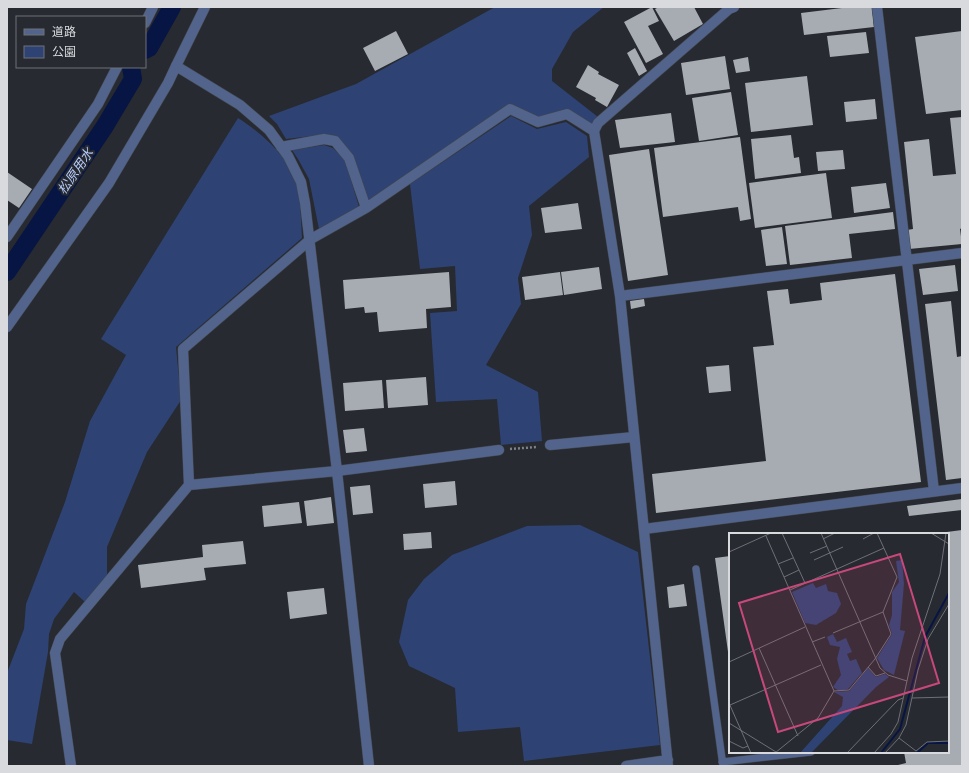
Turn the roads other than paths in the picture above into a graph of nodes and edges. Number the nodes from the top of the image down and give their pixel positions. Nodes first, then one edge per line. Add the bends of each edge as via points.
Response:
1 (153, 7) edge
2 (205, 7) edge
3 (734, 7) edge
4 (877, 7) edge
5 (146, 21) edge
6 (176, 66) junction
7 (116, 68) edge
8 (594, 131) junction
9 (281, 147) junction
10 (366, 208) junction
11 (7, 237) edge
12 (310, 239) junction
13 (962, 253) edge
14 (907, 259) junction
15 (620, 296) junction
16 (7, 327) edge
17 (634, 437) junction
18 (550, 445) road end
19 (499, 450) road end
20 (337, 471) junction
21 (190, 485) junction
22 (962, 488) edge
23 (934, 491) junction
24 (644, 529) junction
25 (696, 569) dead end
26 (804, 753) edge
27 (668, 763) edge
28 (722, 764) edge
29 (71, 766) edge
30 (369, 766) edge
31 (626, 766) edge

1 - 5 street
2 - 6 street
3 - 8 street via 598,123
4 - 14 street
6 - 9 street via 240,105 268,130
6 - 16 street via 109,183
7 - 11 street via 98,104
8 - 10 street via 567,114 538,122 510,109
8 - 15 street
9 - 10 street via 324,139 335,141 349,158
9 - 12 street via 301,182
10 - 12 street
12 - 20 street
12 - 21 street via 183,349
13 - 14 street
14 - 15 street
14 - 23 street
15 - 17 street
17 - 18 street
17 - 24 street
19 - 20 street
20 - 21 street
20 - 30 street
21 - 29 street via 60,640 55,653
22 - 23 street
23 - 24 street
24 - 27 street
25 - 28 lane
26 - 28 lane
27 - 31 street

